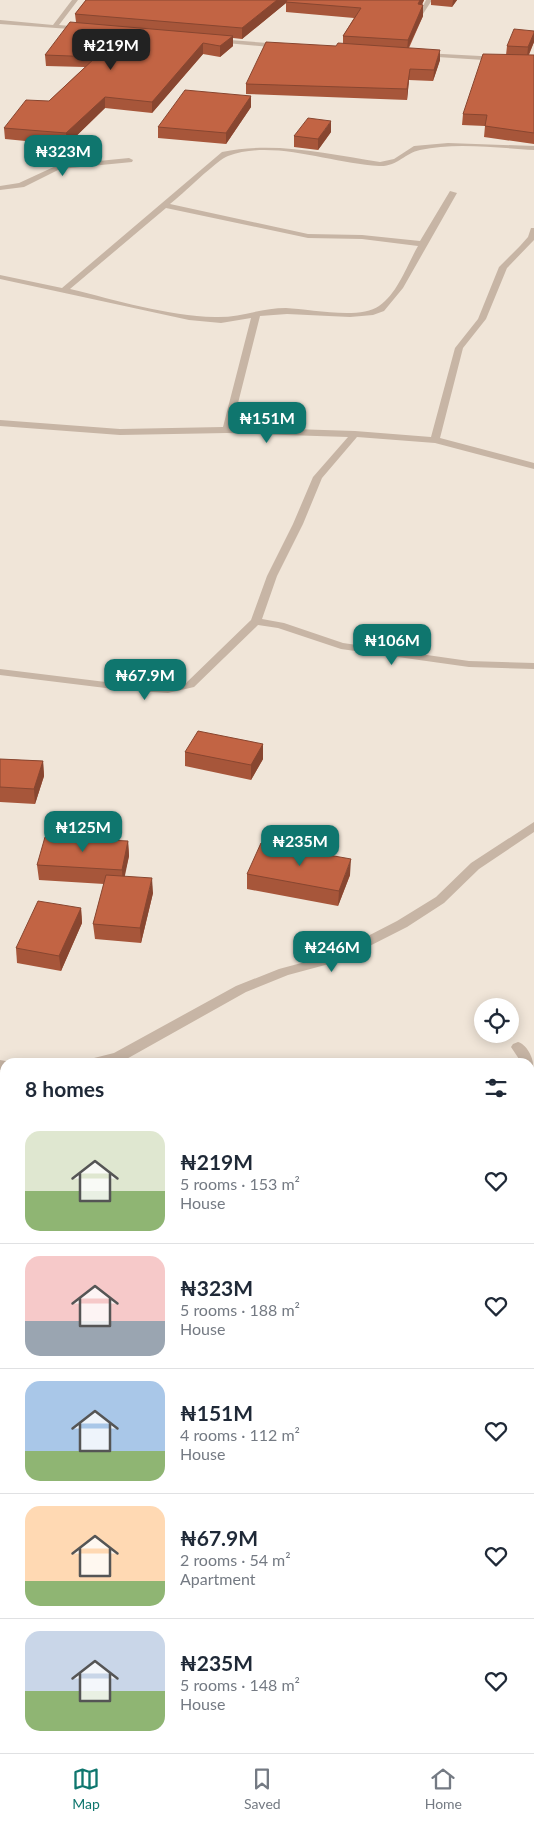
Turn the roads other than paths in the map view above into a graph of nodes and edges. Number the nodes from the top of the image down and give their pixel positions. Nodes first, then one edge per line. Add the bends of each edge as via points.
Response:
1 (75, 0) edge
2 (429, 0) edge
3 (421, 13) edge
4 (0, 22) edge
5 (55, 26) junction
6 (94, 30) edge
7 (210, 41) edge
8 (288, 47) edge
9 (418, 54) edge
10 (505, 60) edge
11 (534, 148) edge
12 (129, 160) dead end
13 (0, 188) edge
14 (453, 193) dead end
15 (164, 205) junction
16 (534, 230) edge
17 (422, 244) junction
18 (0, 277) edge
19 (64, 290) junction
20 (256, 314) junction
21 (0, 423) edge
22 (227, 430) junction
23 (355, 434) junction
24 (435, 440) junction
25 (534, 466) edge
26 (256, 621) junction
27 (534, 666) edge
28 (0, 672) edge
29 (534, 826) edge
30 (518, 1047) dead end
31 (111, 1058) edge
32 (525, 1058) edge

1 - 5 street
2 - 3 street
4 - 5 street
5 - 6 street
7 - 8 street
9 - 10 street
11 - 15 street via 466,145 417,148 396,161 380,164 279,149 225,154
12 - 13 street via 58,167 21,185
14 - 17 street
15 - 17 street via 308,236 362,237
15 - 19 street
16 - 24 street via 523,248 503,267 482,319 459,348
17 - 20 street via 388,301 374,312 342,314 284,310
18 - 19 street
19 - 20 street via 211,320
20 - 22 street
21 - 22 street via 120,432
22 - 23 street
23 - 24 street
23 - 26 street via 318,478 272,576
24 - 25 street
26 - 27 street via 280,625 341,646 469,664
26 - 28 street via 190,685 168,690
29 - 31 street via 475,866 440,900 402,924 335,958 284,972 241,989
30 - 32 street

